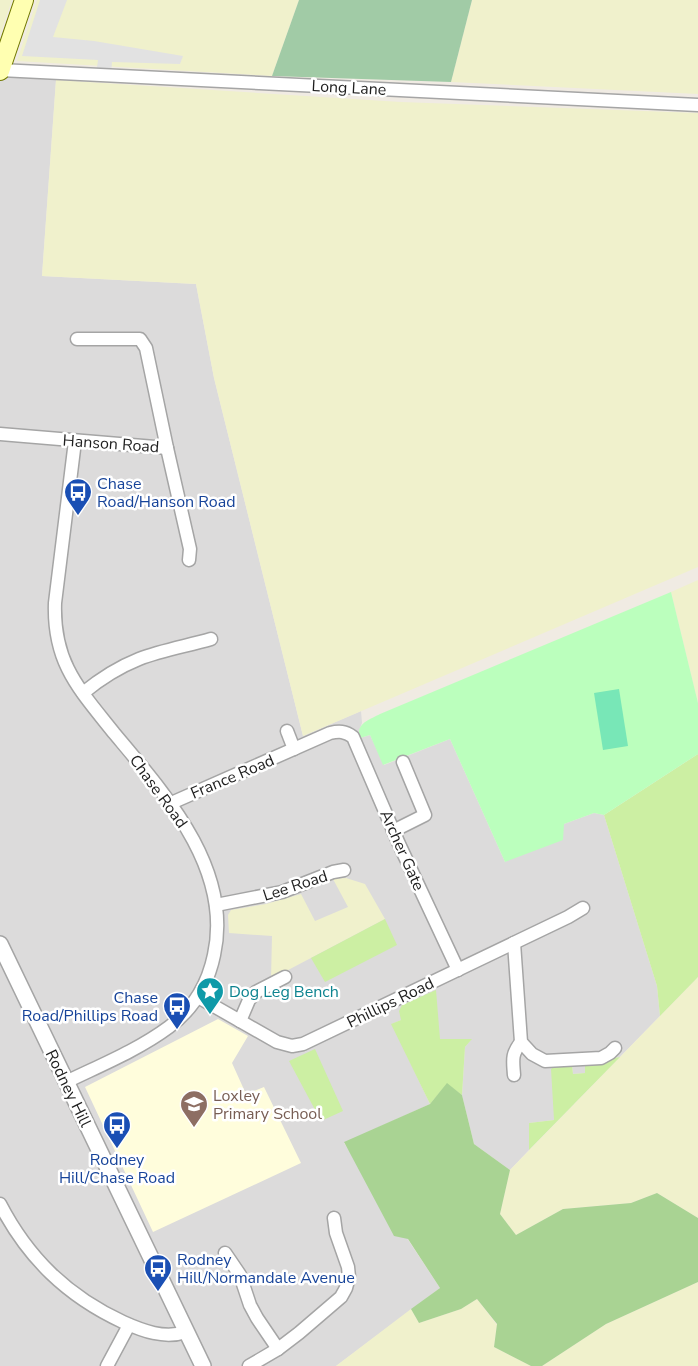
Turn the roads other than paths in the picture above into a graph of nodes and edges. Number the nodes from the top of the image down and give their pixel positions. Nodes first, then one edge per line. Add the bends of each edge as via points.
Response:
1 (24, 0) edge
2 (0, 70) edge
3 (698, 105) edge
4 (77, 339) dead end
5 (0, 434) edge
6 (75, 441) junction
7 (166, 448) junction
8 (188, 560) dead end
9 (211, 639) dead end
10 (82, 693) junction
11 (287, 731) dead end
12 (346, 732) joint
13 (294, 749) junction
14 (403, 762) dead end
15 (169, 804) junction
16 (393, 830) junction
17 (344, 870) dead end
18 (216, 905) junction
19 (582, 908) dead end
20 (514, 943) junction
21 (0, 944) edge
22 (458, 970) junction
23 (285, 977) dead end
24 (198, 997) junction
25 (240, 1021) junction
26 (521, 1042) junction
27 (616, 1048) dead end
28 (514, 1075) dead end
29 (66, 1082) junction
30 (0, 1204) edge
31 (334, 1218) dead end
32 (225, 1253) dead end
33 (129, 1324) junction
34 (186, 1332) junction
35 (278, 1349) junction
36 (107, 1366) edge
37 (203, 1366) edge
38 (250, 1366) edge

1 - 2 main road
2 - 3 street, Long Lane
4 - 7 street, Hanson Road via 140,340 146,348
5 - 6 street, Hanson Road
6 - 7 street, Hanson Road
6 - 10 street, Chase Road via 54,619 66,667
7 - 8 street via 190,548
9 - 10 street via 140,659
10 - 15 street, Chase Road
11 - 13 street, France Road
12 - 13 street, France Road via 330,733
12 - 16 street, Archer Gate via 353,737
13 - 15 street, France Road
14 - 16 street via 431,816
15 - 18 street, Chase Road via 204,861
16 - 22 street, Archer Gate
17 - 18 street, Lee Road via 282,892
18 - 24 street, Chase Road via 217,942 208,977
19 - 20 street, Phillips Road
20 - 22 street, Phillips Road
20 - 26 street
21 - 29 street, Rodney Hill
22 - 25 street, Phillips Road via 303,1044 284,1044
23 - 25 street via 256,992
24 - 25 street, Phillips Road
24 - 29 street, Chase Road via 170,1026 155,1036
26 - 27 street via 532,1054 545,1061 601,1058
26 - 28 street via 512,1057
29 - 34 street, Rodney Hill
30 - 33 street via 29,1250 54,1278 104,1313
31 - 35 street via 348,1267 346,1288 341,1297
32 - 35 street via 240,1275 257,1318
33 - 34 street via 155,1334
33 - 36 street
34 - 37 street, Rodney Hill
35 - 38 street

